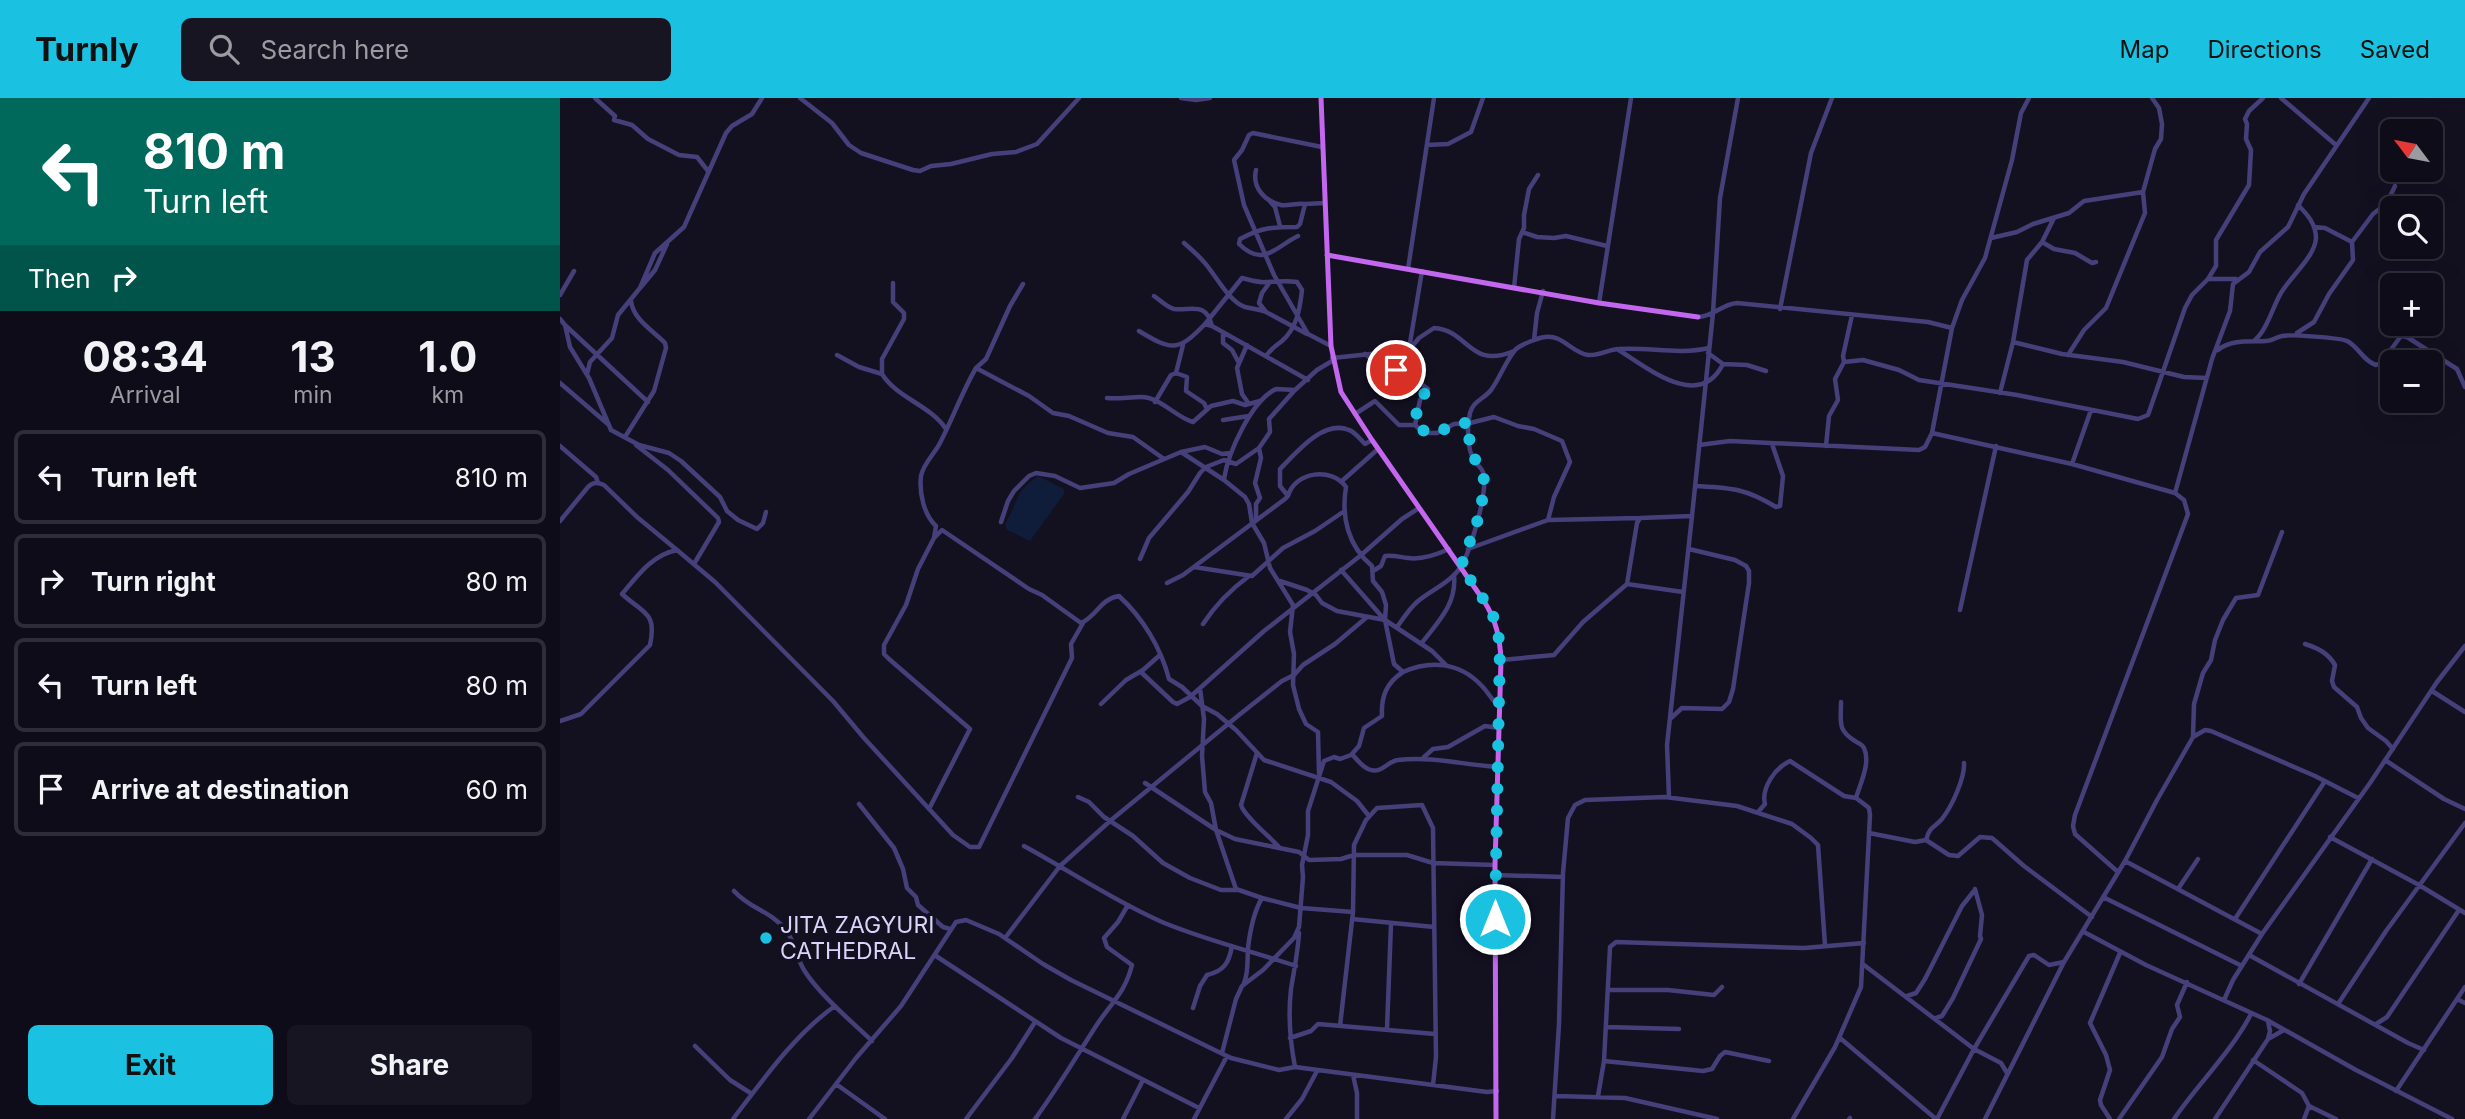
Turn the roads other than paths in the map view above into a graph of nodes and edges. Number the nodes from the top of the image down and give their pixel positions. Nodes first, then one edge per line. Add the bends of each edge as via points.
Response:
1 (595, 98) edge
2 (762, 98) edge
3 (800, 98) edge
4 (1079, 98) edge
5 (1181, 98) edge
6 (1210, 98) edge
7 (1321, 98) edge
8 (1434, 98) edge
9 (1483, 98) edge
10 (1630, 98) edge
11 (1738, 98) edge
12 (1832, 98) edge
13 (2027, 98) edge
14 (2152, 98) edge
15 (2263, 98) edge
16 (2281, 98) edge
17 (1187, 99) edge
18 (2367, 99) edge
19 (1427, 145) junction
20 (2336, 145) junction
21 (1322, 147) junction
22 (1255, 170) dead end
23 (708, 172) junction
24 (1538, 174) dead end
25 (2395, 186) dead end
26 (2143, 192) junction
27 (1268, 199) junction
28 (1325, 203) junction
29 (1305, 204) junction
30 (2298, 205) junction
31 (2053, 218) junction
32 (1280, 226) junction
33 (2314, 228) junction
34 (1255, 230) junction
35 (1522, 232) junction
36 (1298, 236) dead end
37 (1991, 238) junction
38 (669, 241) junction
39 (2042, 242) junction
40 (2352, 242) junction
41 (1184, 243) dead end
42 (1607, 246) junction
43 (1265, 255) junction
44 (1327, 255) junction
45 (2096, 262) dead end
46 (1408, 269) junction
47 (574, 271) dead end
48 (1422, 271) junction
49 (1275, 277) junction
50 (2208, 279) junction
51 (2237, 279) junction
52 (893, 282) dead end
53 (1270, 282) junction
54 (1023, 284) dead end
55 (640, 288) junction
56 (1514, 288) junction
57 (1543, 292) junction
58 (1229, 293) junction
59 (560, 295) edge
60 (1154, 296) dead end
61 (631, 299) junction
62 (1599, 303) junction
63 (1780, 309) junction
64 (1266, 312) junction
65 (1713, 313) junction
66 (1298, 315) junction
67 (1852, 315) junction
68 (1210, 317) junction
69 (1698, 317) joint
70 (560, 319) edge
71 (1205, 324) junction
72 (565, 325) junction
73 (1212, 326) junction
74 (1293, 327) junction
75 (1952, 328) junction
76 (1139, 331) dead end
77 (1223, 333) junction
78 (1308, 334) junction
79 (2296, 334) junction
80 (2401, 337) joint
81 (2254, 340) junction
82 (1534, 341) junction
83 (2013, 342) junction
84 (1183, 345) junction
85 (1247, 345) junction
86 (1331, 346) junction
87 (1616, 349) junction
88 (1409, 350) junction
89 (1515, 350) junction
90 (1709, 351) junction
91 (2215, 353) junction
92 (1365, 354) junction
93 (597, 355) junction
94 (837, 355) dead end
95 (2068, 355) junction
96 (1266, 356) junction
97 (1332, 359) junction
98 (1844, 362) junction
99 (1238, 363) junction
100 (1723, 364) junction
101 (976, 369) junction
102 (1766, 371) dead end
103 (2164, 372) junction
104 (1176, 373) junction
105 (587, 374) junction
106 (881, 374) junction
107 (2207, 378) junction
108 (1308, 380) junction
109 (560, 383) edge
110 (1707, 383) junction
111 (1941, 383) junction
112 (2465, 387) edge
113 (1295, 390) junction
114 (2000, 393) junction
115 (1107, 398) dead end
116 (1261, 401) junction
117 (648, 402) junction
118 (1155, 402) junction
119 (1249, 404) junction
120 (1207, 409) junction
121 (2091, 410) junction
122 (1354, 415) junction
123 (1250, 416) junction
124 (1223, 420) dead end
125 (1470, 423) junction
126 (1415, 425) junction
127 (609, 426) junction
128 (946, 430) junction
129 (1932, 433) junction
130 (625, 437) junction
131 (1372, 440) junction
132 (632, 441) junction
133 (1772, 444) junction
134 (1699, 445) junction
135 (560, 446) edge
136 (1826, 446) junction
137 (1996, 446) junction
138 (1259, 447) junction
139 (1378, 449) junction
140 (1181, 452) junction
141 (1230, 453) junction
142 (1164, 459) junction
143 (1228, 460) junction
144 (2072, 464) junction
145 (1206, 467) junction
146 (1224, 480) junction
147 (1342, 481) junction
148 (598, 483) junction
149 (1696, 486) junction
150 (2175, 493) junction
151 (1288, 496) junction
152 (1420, 508) junction
153 (766, 512) dead end
154 (1343, 512) junction
155 (1692, 516) junction
156 (1640, 518) junction
157 (1548, 520) junction
158 (560, 521) edge
159 (1254, 521) junction
160 (1000, 522) dead end
161 (936, 526) junction
162 (942, 530) junction
163 (2282, 532) dead end
164 (934, 538) junction
165 (1450, 548) junction
166 (1689, 549) junction
167 (677, 550) junction
168 (1468, 550) junction
169 (1360, 556) junction
170 (1140, 559) dead end
171 (1268, 561) junction
172 (694, 564) junction
173 (1461, 566) junction
174 (1193, 567) junction
175 (1341, 570) junction
176 (1372, 571) junction
177 (1454, 575) junction
178 (1250, 576) junction
179 (1278, 580) junction
180 (1167, 583) dead end
181 (1627, 584) junction
182 (1684, 592) junction
183 (1312, 593) junction
184 (1293, 610) junction
185 (1960, 610) dead end
186 (1367, 617) junction
187 (1385, 620) junction
188 (1083, 623) junction
189 (1203, 624) dead end
190 (1397, 627) junction
191 (1422, 644) junction
192 (2305, 644) dead end
193 (2465, 646) edge
194 (1160, 655) junction
195 (1501, 660) junction
196 (1447, 665) junction
197 (1402, 672) junction
198 (1142, 673) dead end
199 (1294, 675) junction
200 (1200, 688) junction
201 (2432, 691) junction
202 (1190, 697) junction
203 (1841, 702) dead end
204 (1101, 704) dead end
205 (1202, 706) junction
206 (1500, 707) junction
207 (2465, 712) edge
208 (1670, 720) junction
209 (560, 721) edge
210 (1228, 723) junction
211 (1499, 728) junction
212 (2193, 737) junction
213 (1203, 744) junction
214 (2393, 749) junction
215 (1257, 753) junction
216 (1352, 754) junction
217 (1423, 758) junction
218 (2385, 760) junction
219 (1964, 763) dead end
220 (1498, 767) junction
221 (1319, 776) junction
222 (2325, 781) junction
223 (1145, 783) dead end
224 (1151, 787) junction
225 (1078, 797) dead end
226 (1669, 797) junction
227 (2358, 798) junction
228 (1856, 799) junction
229 (859, 804) dead end
230 (2465, 809) edge
231 (929, 810) junction
232 (1758, 812) junction
233 (1369, 816) junction
234 (1110, 821) junction
235 (2465, 823) edge
236 (1216, 830) junction
237 (1869, 833) junction
238 (2330, 837) junction
239 (1926, 840) junction
240 (1024, 846) dead end
241 (1279, 848) junction
242 (1304, 855) junction
243 (1354, 855) junction
244 (2198, 859) dead end
245 (2372, 859) junction
246 (2125, 861) junction
247 (1433, 863) junction
248 (1495, 865) junction
249 (1060, 866) junction
250 (2118, 872) junction
251 (1495, 875) junction
252 (1563, 877) junction
253 (2419, 885) junction
254 (2178, 888) junction
255 (1240, 890) junction
256 (734, 891) dead end
257 (2103, 897) junction
258 (1262, 898) junction
259 (1128, 904) junction
260 (1301, 908) junction
261 (2459, 910) junction
262 (2465, 914) edge
263 (1352, 916) junction
264 (2092, 917) junction
265 (2235, 919) junction
266 (1391, 923) junction
267 (1299, 927) junction
268 (1434, 927) junction
269 (950, 929) junction
270 (2084, 932) junction
271 (2262, 934) junction
272 (1005, 938) junction
273 (1864, 943) junction
274 (1825, 945) junction
275 (1232, 946) junction
276 (1248, 950) junction
277 (2120, 953) junction
278 (2249, 955) junction
279 (936, 956) junction
280 (1273, 959) junction
281 (2064, 962) junction
282 (1863, 965) junction
283 (1296, 966) junction
284 (2242, 966) junction
285 (2187, 982) junction
286 (2299, 984) junction
287 (1242, 986) junction
288 (1721, 987) dead end
289 (2465, 987) edge
290 (1608, 990) junction
291 (1916, 993) junction
292 (1906, 996) junction
293 (2458, 999) junction
294 (2224, 1000) junction
295 (1115, 1003) junction
296 (2465, 1003) edge
297 (2338, 1004) junction
298 (1919, 1005) junction
299 (835, 1006) junction
300 (1193, 1008) dead end
301 (2251, 1014) junction
302 (1940, 1019) junction
303 (2267, 1020) junction
304 (1035, 1021) junction
305 (2375, 1025) junction
306 (1340, 1026) junction
307 (1607, 1027) junction
308 (1387, 1029) junction
309 (1679, 1029) dead end
310 (2285, 1030) junction
311 (1435, 1034) junction
312 (1290, 1038) junction
313 (1840, 1038) junction
314 (2268, 1039) junction
315 (872, 1041) junction
316 (695, 1046) dead end
317 (1082, 1048) junction
318 (1974, 1049) junction
319 (2424, 1050) junction
320 (1224, 1055) junction
321 (2253, 1059) junction
322 (1604, 1061) junction
323 (1769, 1061) dead end
324 (1295, 1067) junction
325 (1317, 1071) junction
326 (2007, 1074) junction
327 (1353, 1075) junction
328 (1143, 1080) junction
329 (836, 1084) junction
330 (1433, 1085) junction
331 (1497, 1091) junction
332 (2396, 1091) junction
333 (752, 1094) junction
334 (1556, 1096) junction
335 (1598, 1096) junction
336 (2309, 1106) junction
337 (1199, 1108) junction
338 (733, 1119) edge
339 (809, 1119) edge
340 (884, 1119) edge
341 (966, 1119) edge
342 (1035, 1119) edge
343 (1123, 1119) edge
344 (1194, 1119) edge
345 (1286, 1119) edge
346 (1357, 1119) edge
347 (1496, 1119) edge
348 (1553, 1119) edge
349 (1717, 1119) edge
350 (1793, 1119) edge
351 (1937, 1119) edge
352 (1985, 1119) edge
353 (2110, 1119) edge
354 (2119, 1119) edge
355 (2174, 1119) edge
356 (2215, 1119) edge
357 (2304, 1119) edge
358 (2336, 1119) edge
359 (2452, 1119) edge

1 - 23 street via 614,120 632,125 679,156 697,157
2 - 23 street via 752,114 726,133
3 - 4 street via 861,153 920,171 1029,149
5 - 17 street
6 - 17 street
7 - 21 main road
8 - 19 street
9 - 19 street via 1471,132 1448,144
10 - 42 street
11 - 65 street via 1721,187
12 - 63 street via 1811,153
13 - 37 street
14 - 26 street via 2159,108 2162,132
15 - 50 street via 2245,119 2249,185 2216,240 2216,266
16 - 20 street
18 - 20 street
19 - 46 street
20 - 30 street
21 - 28 main road
21 - 34 street via 1248,135 1234,160
22 - 27 street via 1256,187
23 - 38 street via 684,227
24 - 35 street via 1529,189
25 - 40 street via 2387,203
26 - 31 street via 2084,201
26 - 95 street via 2145,213 2118,284 2106,308
27 - 29 street via 1281,205
27 - 32 street
28 - 29 street
28 - 44 main road
29 - 32 street via 1297,227
30 - 33 street
30 - 51 street via 2288,227 2260,252 2249,272
31 - 37 street
31 - 39 street
32 - 34 street
33 - 40 street
33 - 81 street via 2316,240 2304,264
34 - 43 street
34 - 43 street via 1239,244 1248,252
35 - 42 street
35 - 56 street
36 - 43 street
37 - 75 street
38 - 55 street
38 - 55 street via 655,253
39 - 45 street
39 - 83 street via 2027,260
40 - 79 street via 2353,260 2314,322
41 - 58 street
42 - 62 street
43 - 49 street
44 - 46 main road
44 - 86 main road
46 - 48 main road
47 - 59 street
48 - 56 main road
48 - 88 street
49 - 53 street
49 - 66 street
49 - 66 street via 1297,282 1302,290
50 - 51 street
50 - 103 street via 2185,307
51 - 91 street
52 - 106 street via 893,302 904,319 882,359
53 - 58 street via 1241,278
53 - 64 street via 1259,303
54 - 101 street via 986,359
55 - 61 street
56 - 57 main road
57 - 62 main road
57 - 82 street
58 - 64 street via 1245,307
58 - 68 street
60 - 68 street via 1169,308 1195,307
61 - 93 street
61 - 117 street via 636,316 666,348
62 - 69 main road
63 - 65 street via 1737,303
63 - 67 street
64 - 74 street
65 - 69 street
65 - 90 street
66 - 74 street
66 - 78 street
67 - 75 street
67 - 98 street
68 - 71 street
68 - 73 street
70 - 72 street
71 - 73 street
71 - 84 street
72 - 93 street
72 - 105 street via 570,347
73 - 77 street
74 - 78 street
74 - 96 street
75 - 111 street
76 - 84 street via 1165,344
77 - 85 street
77 - 99 street via 1223,343
78 - 86 street
79 - 80 street via 2345,340 2376,365
79 - 81 street
80 - 112 street via 2417,342 2457,369
81 - 91 street
82 - 87 street via 1557,338 1587,355
82 - 89 street
83 - 95 street
83 - 114 street
84 - 104 street
85 - 96 street
85 - 99 street
86 - 97 main road
87 - 90 street
87 - 110 street via 1684,386
88 - 89 street via 1434,328 1448,329 1472,350 1493,357
88 - 92 street
89 - 125 street via 1488,394 1473,405
90 - 100 street
90 - 110 street
91 - 107 street
92 - 97 street
92 - 126 street via 1428,389
93 - 105 street
93 - 117 street
94 - 106 street
95 - 103 street
96 - 108 street
97 - 108 street
97 - 122 main road via 1341,392
98 - 111 street via 1863,360
98 - 136 street via 1835,379 1839,400 1829,416
99 - 119 street via 1242,394
100 - 102 street
100 - 110 street
101 - 128 street
101 - 142 street via 1053,413 1133,438
103 - 107 street
103 - 121 street via 2144,418
104 - 118 street
104 - 120 street via 1187,377 1186,391
105 - 127 street
106 - 128 street via 940,420
107 - 150 street
108 - 113 street
109 - 127 street
110 - 134 street
111 - 114 street
111 - 129 street
113 - 116 street via 1276,388
113 - 138 street via 1269,419 1270,432
114 - 121 street
115 - 118 street via 1142,397
116 - 119 street
116 - 123 street
117 - 130 street
118 - 120 street via 1193,422
119 - 120 street via 1233,401
121 - 144 street
122 - 126 street via 1376,401 1399,425
122 - 131 main road
123 - 124 street
123 - 141 street
125 - 126 street via 1454,424 1437,433 1424,433
125 - 157 street via 1500,418 1564,443 1569,468
125 - 168 street via 1469,449 1484,481 1481,511
127 - 130 street
128 - 161 street via 921,479 926,517
129 - 136 street via 1919,450
129 - 137 street
130 - 132 street
131 - 139 main road
131 - 151 street via 1365,444 1343,428 1316,435 1280,470 1280,486
132 - 153 street via 681,461 720,497 727,511 754,529 764,523
132 - 172 street via 718,518
133 - 134 street via 1730,441
133 - 136 street
133 - 149 street via 1783,476 1780,506 1737,488
134 - 149 street
135 - 148 street
137 - 144 street
137 - 185 street
138 - 143 street via 1236,464
138 - 159 street via 1255,482 1260,498
139 - 147 street
139 - 152 main road
140 - 141 street via 1205,447
140 - 142 street
140 - 145 street
141 - 143 street
142 - 160 street via 1104,486 1080,488 1036,473 1014,491
143 - 145 street
143 - 146 street
144 - 150 street
145 - 146 street
145 - 170 street via 1149,538
146 - 159 street via 1245,497
147 - 151 street via 1309,474 1296,481
147 - 154 street via 1346,487
148 - 158 street via 588,487
148 - 167 street
149 - 155 street
150 - 250 street via 2184,500 2188,514 2073,826 2084,844
151 - 159 street
152 - 165 main road
152 - 169 street
154 - 169 street
154 - 171 street
155 - 156 street
155 - 166 street
156 - 157 street
156 - 181 street
157 - 168 street
159 - 171 street
159 - 174 street
161 - 162 street
161 - 164 street
162 - 164 street
162 - 188 street
163 - 212 street via 2258,595 2236,598 2223,620 2194,704
164 - 231 street via 884,645 889,659 970,729
165 - 173 main road
165 - 176 street via 1411,559 1385,556 1381,566
166 - 182 street
166 - 208 street via 1742,563 1749,571 1749,583 1728,702 1722,709 1682,708
167 - 172 street
167 - 209 street via 651,561 622,594 650,617 650,645 581,714
168 - 173 street
169 - 175 street
169 - 176 street
171 - 178 street
171 - 179 street
172 - 231 street via 833,701
173 - 177 street
173 - 195 main road via 1495,620
174 - 178 street
174 - 180 street
175 - 183 street
175 - 187 street
176 - 187 street via 1386,605
177 - 190 street via 1415,604
177 - 191 street via 1452,601
178 - 189 street via 1232,588
179 - 183 street
179 - 184 street
181 - 182 street
181 - 195 street via 1583,622 1558,653
182 - 208 street
183 - 184 street
183 - 186 street via 1337,611
184 - 199 street
184 - 200 street
186 - 187 street
186 - 199 street
187 - 190 street
187 - 197 street via 1394,664
188 - 194 street via 1108,598 1119,596 1144,622
188 - 231 street via 1071,644 1072,659 979,847 970,847 953,835
190 - 191 street
191 - 196 street
192 - 214 street via 2332,659 2334,687 2357,707 2368,728
193 - 201 street
194 - 202 street via 1169,679
194 - 204 street
195 - 206 main road
196 - 197 street
196 - 206 street via 1474,678
197 - 216 street via 1384,694 1382,716 1364,728
198 - 202 street via 1177,704
199 - 210 street
199 - 221 street via 1299,709 1306,724 1318,732
200 - 202 street
200 - 205 street
201 - 207 street
201 - 214 street
202 - 205 street
203 - 228 street via 1841,728 1865,751 1864,776
205 - 210 street
205 - 213 street
206 - 211 main road
208 - 226 street
210 - 213 street
210 - 215 street
211 - 217 street via 1485,726
211 - 220 main road
212 - 222 street via 2211,731
212 - 246 street
213 - 224 street
213 - 236 street via 1205,792
214 - 218 street
215 - 221 street via 1264,760
215 - 241 street via 1241,805 1244,814
216 - 217 street via 1369,769 1382,770 1394,760
216 - 221 street via 1324,761
217 - 220 street
218 - 227 street
218 - 230 street
219 - 239 street via 1955,794 1941,820 1929,828
220 - 248 main road
221 - 233 street via 1357,801
221 - 242 street via 1308,811
222 - 227 street
222 - 265 street
223 - 224 street
224 - 234 street
224 - 236 street
225 - 234 street
226 - 232 street
226 - 252 street via 1585,800 1575,805 1568,818
227 - 238 street
228 - 232 street via 1790,761 1766,786 1765,804
228 - 237 street via 1869,808
229 - 269 street via 894,848 907,888 918,905
232 - 274 street via 1792,824 1818,845
233 - 243 street via 1354,845
233 - 247 street via 1377,808 1422,805 1433,828
234 - 249 street
234 - 255 street via 1190,878 1221,890
235 - 253 street
236 - 241 street
236 - 255 street via 1232,883
237 - 239 street
237 - 273 street
238 - 245 street
238 - 271 street
239 - 264 street via 1958,856 1980,837 1992,838
240 - 249 street
241 - 242 street
242 - 243 street via 1309,860
242 - 260 street
243 - 247 street via 1406,855
243 - 263 street
244 - 254 street
245 - 253 street
245 - 286 street
246 - 250 street
246 - 254 street
247 - 248 street
247 - 268 street
248 - 251 main road
249 - 259 street
249 - 272 street
250 - 257 street
251 - 252 street
251 - 331 main road
252 - 334 street
253 - 261 street
253 - 297 street
254 - 265 street
255 - 258 street
256 - 299 street via 747,904 770,914 785,930 803,968
257 - 264 street
257 - 284 street
258 - 260 street
258 - 276 street via 1254,913
259 - 275 street via 1162,922
259 - 295 street via 1104,937 1107,947 1132,964
260 - 263 street
260 - 267 street
261 - 262 street
261 - 305 street via 2387,1017
263 - 266 street
263 - 306 street
264 - 270 street
265 - 271 street
266 - 268 street
266 - 308 street
267 - 280 street
267 - 283 street
268 - 311 street
269 - 272 street via 966,920
269 - 279 street
270 - 277 street
270 - 281 street
271 - 278 street
272 - 295 street
273 - 274 street
273 - 282 street
274 - 290 street via 1616,942 1610,947
275 - 276 street
275 - 300 street via 1229,962 1219,972 1207,975
276 - 280 street
276 - 287 street
277 - 285 street
277 - 353 street via 2090,1023 2110,1070 2100,1100
278 - 284 street
278 - 286 street
279 - 304 street
279 - 315 street
280 - 283 street
280 - 287 street
281 - 318 street via 2049,965 2029,956
281 - 326 street
282 - 292 street
282 - 313 street via 1858,997
283 - 312 street
284 - 294 street
285 - 294 street
285 - 354 street via 2177,1005 2180,1017 2162,1057
286 - 297 street
287 - 320 street
288 - 290 street via 1714,995
289 - 293 street
290 - 307 street
291 - 292 street
291 - 298 street
291 - 302 street via 1975,890 1982,915 1981,939
292 - 298 street
293 - 296 street
293 - 319 street
294 - 301 street
295 - 317 street
295 - 320 street
297 - 305 street
298 - 302 street
299 - 315 street
299 - 333 street
301 - 303 street
301 - 355 street
302 - 318 street
303 - 310 street
303 - 314 street
304 - 317 street
304 - 341 street
305 - 319 street
306 - 308 street
306 - 312 street via 1318,1024
307 - 309 street
307 - 322 street
308 - 311 street
310 - 314 street
310 - 332 street
311 - 330 street
312 - 324 street
313 - 350 street
313 - 351 street
314 - 321 street
315 - 329 street
316 - 333 street
317 - 328 street
317 - 342 street
318 - 326 street via 2001,1063
318 - 351 street
319 - 332 street
320 - 324 street via 1279,1070
320 - 337 street
321 - 336 street via 2302,1093
321 - 356 street
322 - 323 street via 1703,1071 1712,1069 1726,1052
322 - 335 street
324 - 325 street
325 - 327 street
325 - 345 street
326 - 352 street
327 - 330 street
327 - 346 street
328 - 337 street
328 - 343 street
329 - 339 street
329 - 340 street
330 - 331 street
331 - 347 main road
332 - 359 street
333 - 338 street
334 - 335 street
334 - 348 street
335 - 349 street
336 - 357 street
336 - 358 street
337 - 344 street

